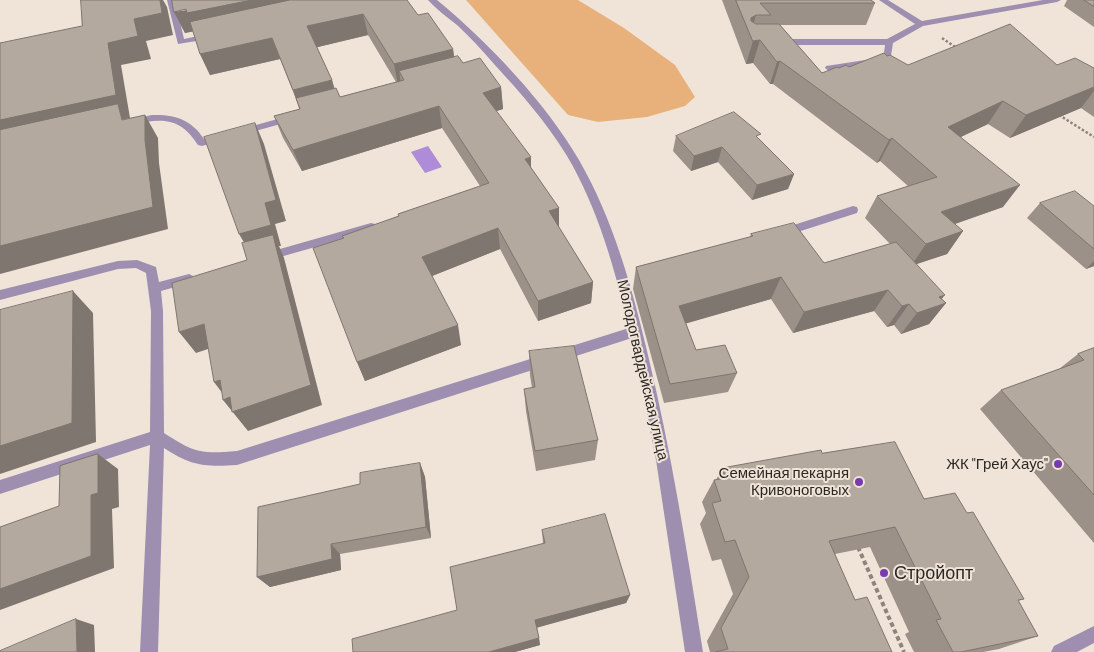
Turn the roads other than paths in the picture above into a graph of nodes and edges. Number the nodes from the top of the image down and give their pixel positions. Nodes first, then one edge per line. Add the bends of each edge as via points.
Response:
1 (171, 0) edge
2 (432, 0) edge
3 (883, 0) edge
4 (1057, 0) edge
5 (925, 23) junction
6 (219, 34) edge
7 (770, 42) edge
8 (889, 42) junction
9 (829, 68) edge
10 (298, 117) edge
11 (124, 124) edge
12 (853, 210) dead end
13 (380, 224) edge
14 (768, 238) edge
15 (256, 259) edge
16 (200, 276) edge
17 (154, 288) junction
18 (0, 295) edge
19 (637, 331) junction
20 (157, 436) junction
21 (0, 487) edge
22 (1094, 634) edge
23 (149, 652) edge
24 (694, 652) edge
25 (1060, 652) edge

1 - 6 street via 181,42
2 - 19 street, Молодогвардейская улица via 459,21 547,121 577,165 630,282
3 - 5 street
4 - 5 street
5 - 8 street
7 - 8 street
8 - 9 street via 888,54 874,61
10 - 11 street via 202,143 195,130 181,121 161,118
12 - 14 street
13 - 15 street
16 - 17 street
17 - 18 street via 152,270 137,264 118,265
17 - 20 street via 157,311
19 - 20 street via 237,458 208,460 185,454
19 - 24 street, Молодогвардейская улица via 667,472
20 - 21 street
20 - 23 street
22 - 25 street

